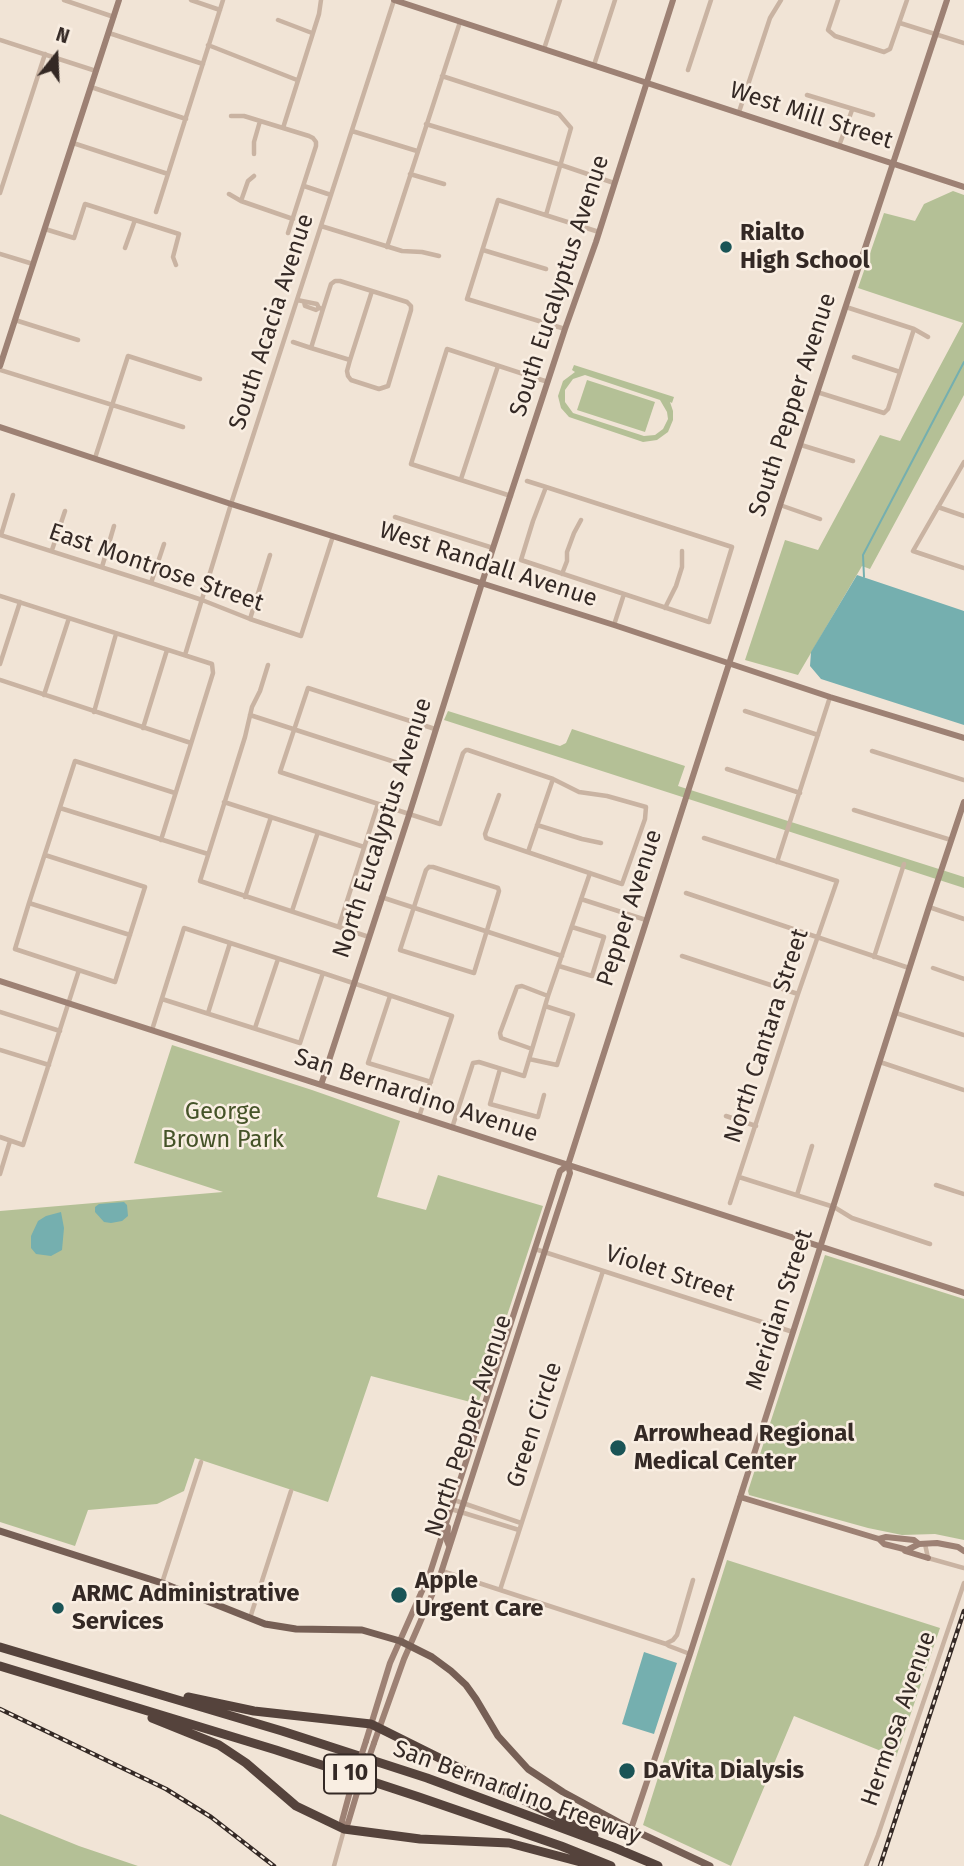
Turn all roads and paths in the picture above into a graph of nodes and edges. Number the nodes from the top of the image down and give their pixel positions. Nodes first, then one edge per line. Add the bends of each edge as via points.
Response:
1 (64, 0) edge
2 (120, 0) edge
3 (191, 0) edge
4 (223, 0) edge
5 (321, 0) edge
6 (394, 0) edge
7 (560, 0) edge
8 (615, 0) edge
9 (673, 0) edge
10 (711, 0) edge
11 (780, 0) edge
12 (838, 0) edge
13 (908, 0) edge
14 (947, 0) edge
15 (220, 10) junction
16 (114, 18) junction
17 (278, 19) dead end
18 (460, 22) junction
19 (900, 23) junction
20 (109, 33) junction
21 (312, 33) junction
22 (936, 33) junction
23 (0, 40) edge
24 (964, 43) edge
25 (208, 45) junction
26 (544, 49) junction
27 (45, 54) junction
28 (203, 64) junction
29 (594, 65) junction
30 (688, 70) dead end
31 (96, 71) junction
32 (442, 76) junction
33 (297, 80) junction
34 (646, 82) junction
35 (91, 87) junction
36 (807, 95) dead end
37 (852, 110) junction
38 (739, 112) junction
39 (231, 116) dead end
40 (873, 116) dead end
41 (186, 119) junction
42 (260, 121) junction
43 (426, 124) junction
44 (282, 128) junction
45 (352, 131) junction
46 (72, 143) junction
47 (839, 146) junction
48 (417, 151) junction
49 (254, 154) dead end
50 (894, 164) junction
51 (561, 165) junction
52 (168, 174) junction
53 (410, 174) junction
54 (254, 176) dead end
55 (614, 183) junction
56 (444, 184) dead end
57 (304, 186) junction
58 (964, 187) edge
59 (0, 193) edge
60 (229, 194) dead end
61 (331, 195) junction
62 (241, 201) junction
63 (156, 212) dead end
64 (545, 215) junction
65 (293, 219) junction
66 (135, 220) junction
67 (321, 226) junction
68 (44, 229) junction
69 (599, 232) junction
70 (288, 233) dead end
71 (387, 247) junction
72 (125, 248) dead end
73 (483, 250) junction
74 (0, 254) edge
75 (439, 256) dead end
76 (33, 264) junction
77 (176, 265) dead end
78 (546, 269) dead end
79 (372, 291) junction
80 (297, 300) junction
81 (845, 307) junction
82 (321, 309) junction
83 (15, 320) junction
84 (565, 329) junction
85 (914, 329) junction
86 (928, 337) dead end
87 (78, 340) dead end
88 (293, 342) dead end
89 (311, 348) junction
90 (854, 357) dead end
91 (351, 360) junction
92 (498, 366) junction
93 (0, 368) edge
94 (900, 372) junction
95 (200, 379) dead end
96 (548, 382) junction
97 (817, 392) junction
98 (113, 404) junction
99 (0, 427) edge
100 (183, 427) dead end
101 (801, 445) junction
102 (95, 458) junction
103 (853, 461) dead end
104 (964, 462) edge
105 (461, 480) junction
106 (527, 481) dead end
107 (546, 487) junction
108 (13, 495) dead end
109 (510, 496) junction
110 (231, 504) junction
111 (780, 505) junction
112 (939, 507) junction
113 (65, 511) dead end
114 (964, 516) edge
115 (395, 517) dead end
116 (820, 519) dead end
117 (581, 520) dead end
118 (114, 526) dead end
119 (1, 535) edge
120 (333, 536) junction
121 (163, 544) dead end
122 (493, 548) junction
123 (52, 551) junction
124 (682, 551) dead end
125 (270, 555) dead end
126 (102, 567) junction
127 (964, 568) edge
128 (562, 574) junction
129 (151, 583) junction
130 (482, 583) junction
131 (624, 594) junction
132 (0, 596) edge
133 (202, 600) junction
134 (20, 602) junction
135 (665, 608) junction
136 (69, 618) junction
137 (250, 619) junction
138 (614, 625) junction
139 (116, 634) junction
140 (167, 650) junction
141 (185, 655) junction
142 (729, 663) junction
143 (0, 664) edge
144 (268, 666) dead end
145 (0, 680) edge
146 (44, 695) junction
147 (830, 697) junction
148 (745, 711) dead end
149 (94, 712) junction
150 (250, 715) junction
151 (143, 728) junction
152 (294, 729) junction
153 (435, 729) junction
154 (818, 735) junction
155 (964, 738) edge
156 (191, 743) junction
157 (872, 751) dead end
158 (404, 765) dead end
159 (727, 769) dead end
160 (552, 779) junction
161 (964, 780) edge
162 (176, 793) junction
163 (800, 793) junction
164 (499, 794) dead end
165 (224, 802) junction
166 (964, 802) edge
167 (378, 804) junction
168 (60, 808) junction
169 (854, 810) dead end
170 (409, 815) junction
171 (271, 817) junction
172 (537, 825) junction
173 (318, 832) junction
174 (704, 838) dead end
175 (161, 840) junction
176 (951, 840) junction
177 (601, 843) dead end
178 (364, 847) junction
179 (528, 852) junction
180 (208, 854) junction
181 (45, 855) junction
182 (777, 862) junction
183 (904, 864) dead end
184 (590, 873) junction
185 (686, 893) dead end
186 (245, 897) junction
187 (381, 897) junction
188 (581, 899) junction
189 (29, 903) junction
190 (929, 907) junction
191 (414, 908) junction
192 (292, 911) junction
193 (964, 919) edge
194 (646, 920) junction
195 (339, 926) junction
196 (572, 927) junction
197 (486, 931) junction
198 (130, 935) junction
199 (369, 937) junction
200 (818, 938) junction
201 (230, 943) junction
202 (562, 956) junction
203 (682, 956) dead end
204 (874, 957) junction
205 (278, 959) junction
206 (559, 966) junction
207 (910, 968) junction
208 (933, 968) dead end
209 (79, 970) junction
210 (323, 973) junction
211 (964, 979) edge
212 (0, 981) edge
213 (354, 984) junction
214 (798, 994) junction
215 (390, 996) junction
216 (548, 996) junction
217 (162, 999) junction
218 (69, 1004) junction
219 (545, 1006) junction
220 (0, 1012) edge
221 (208, 1013) junction
222 (896, 1013) junction
223 (255, 1028) junction
224 (60, 1031) junction
225 (152, 1031) junction
226 (964, 1035) edge
227 (0, 1049) edge
228 (532, 1049) junction
229 (529, 1059) junction
230 (880, 1062) junction
231 (49, 1065) junction
232 (500, 1069) junction
233 (431, 1082) junction
234 (321, 1085) junction
235 (964, 1090) edge
236 (544, 1095) dead end
237 (726, 1116) dead end
238 (419, 1117) junction
239 (756, 1125) junction
240 (452, 1128) junction
241 (0, 1138) edge
242 (10, 1141) junction
243 (812, 1146) dead end
244 (568, 1165) junction
245 (0, 1174) edge
246 (740, 1177) junction
247 (936, 1185) dead end
248 (964, 1194) edge
249 (797, 1195) junction
250 (730, 1203) dead end
251 (834, 1207) junction
252 (930, 1244) dead end
253 (821, 1247) junction
254 (535, 1249) junction
255 (545, 1252) junction
256 (603, 1271) junction
257 (964, 1293) edge
258 (793, 1332) junction
259 (201, 1462) dead end
260 (291, 1491) dead end
261 (740, 1497) junction
262 (454, 1500) junction
263 (464, 1504) junction
264 (452, 1509) junction
265 (461, 1512) junction
266 (521, 1523) junction
267 (446, 1525) junction
268 (519, 1530) junction
269 (0, 1531) edge
270 (879, 1539) junction
271 (922, 1544) junction
272 (449, 1547) junction
273 (962, 1547) edge
274 (900, 1548) junction
275 (928, 1558) junction
276 (964, 1568) edge
277 (442, 1571) junction
278 (692, 1580) dead end
279 (162, 1583) junction
280 (964, 1584) edge
281 (500, 1590) junction
282 (250, 1619) junction
283 (400, 1641) junction
284 (666, 1644) junction
285 (411, 1646) junction
286 (0, 1647) edge
287 (690, 1654) junction
288 (0, 1666) edge
289 (139, 1688) junction
290 (85, 1691) junction
291 (375, 1726) junction
292 (344, 1829) junction
293 (631, 1829) junction
294 (613, 1847) junction
295 (334, 1866) edge
296 (596, 1866) edge
297 (611, 1866) edge
298 (658, 1866) edge
299 (710, 1866) edge
300 (866, 1866) edge

1 - 16 street
2 - 16 street
3 - 15 street
4 - 15 street
5 - 21 street
6 - 18 street, West Mill Street
6 - 45 street, South Acacia Avenue
7 - 26 street
8 - 29 street
9 - 34 street, South Eucalyptus Avenue
10 - 30 street
11 - 38 street
12 - 19 street via 828,30 835,36 884,52 890,49
13 - 19 street
14 - 22 street, South Pepper Avenue
15 - 25 street
16 - 20 street
17 - 21 street
18 - 26 street, West Mill Street
18 - 32 street
19 - 22 street
20 - 28 street
20 - 31 street
21 - 33 street
22 - 24 street
22 - 50 street, South Pepper Avenue
23 - 27 street
25 - 28 street
25 - 33 street
26 - 29 street, West Mill Street
27 - 31 street
27 - 59 street
28 - 41 street
29 - 34 street, West Mill Street
31 - 35 street
32 - 43 street
32 - 51 street via 559,114 571,128
33 - 44 street
34 - 38 street, West Mill Street
34 - 55 street, South Eucalyptus Avenue
35 - 41 street
35 - 46 street
36 - 37 street
37 - 40 street
37 - 47 street
38 - 47 street, West Mill Street
39 - 42 street
41 - 52 street
42 - 44 street
42 - 49 street
43 - 48 street
43 - 51 street
44 - 57 street via 316,142
45 - 48 street
45 - 61 street, South Acacia Avenue
46 - 52 street
46 - 68 street
47 - 50 street, West Mill Street
48 - 53 street
50 - 58 street, West Mill Street
50 - 81 street, South Pepper Avenue
51 - 55 street
51 - 64 street
52 - 63 street
53 - 56 street
53 - 71 street
54 - 62 street
55 - 69 street, South Eucalyptus Avenue
57 - 61 street
57 - 65 street
60 - 62 street
61 - 67 street, South Acacia Avenue
62 - 65 street
64 - 69 street
64 - 73 street via 498,200
65 - 70 street
66 - 68 street via 85,204 74,238
66 - 72 street
66 - 77 street via 179,234 173,257
67 - 71 street
67 - 80 street, South Acacia Avenue
68 - 76 street
69 - 84 street, South Eucalyptus Avenue
71 - 75 street
73 - 78 street
73 - 84 street via 467,299
74 - 76 street
76 - 83 street
79 - 82 street via 335,281
79 - 91 street
79 - 91 street via 411,306 387,386 379,389 351,380 347,371
80 - 82 street
80 - 110 street, South Acacia Avenue
81 - 85 street
81 - 97 street, South Pepper Avenue
82 - 89 street
83 - 87 street
83 - 93 street
84 - 96 street, South Eucalyptus Avenue
85 - 86 street
85 - 94 street
88 - 89 street
89 - 91 street
90 - 94 street
92 - 96 street
92 - 105 street
92 - 105 street via 447,349 411,464
93 - 98 street
94 - 97 street via 884,413
95 - 98 street via 128,356
96 - 109 street, South Eucalyptus Avenue
97 - 101 street, South Pepper Avenue
98 - 100 street
98 - 102 street
99 - 102 street, West Randall Avenue
101 - 103 street
101 - 111 street, South Pepper Avenue
102 - 110 street, West Randall Avenue
104 - 112 street
105 - 109 street
106 - 107 street
107 - 128 street via 521,560
107 - 135 street via 732,547 709,622
108 - 119 street
109 - 122 street, South Eucalyptus Avenue
110 - 120 street, West Randall Avenue
110 - 133 street, South Acacia Avenue
111 - 116 street
111 - 142 street, South Pepper Avenue
112 - 114 street
112 - 127 street via 913,551
113 - 123 street
115 - 122 street
117 - 128 street
118 - 126 street
119 - 123 street, East Montrose Street
120 - 130 street, West Randall Avenue
120 - 137 street, East Montrose Street via 301,636
121 - 129 street
122 - 130 street, South Eucalyptus Avenue
123 - 126 street, East Montrose Street
124 - 135 street via 682,567
125 - 137 street
126 - 129 street, East Montrose Street
128 - 131 street
129 - 133 street, East Montrose Street
130 - 138 street, West Randall Avenue
130 - 153 street, North Eucalyptus Avenue
131 - 135 street
131 - 138 street
132 - 134 street
133 - 137 street, East Montrose Street
133 - 141 street, South Acacia Avenue
134 - 136 street
134 - 143 street
136 - 139 street
136 - 146 street
138 - 142 street, West Randall Avenue
139 - 140 street
139 - 149 street
140 - 141 street
140 - 151 street
141 - 156 street via 212,664 213,673
142 - 147 street, West Randall Avenue
142 - 194 street, Pepper Avenue
144 - 150 street
145 - 146 street
146 - 149 street
147 - 154 street
147 - 155 street, West Randall Avenue
148 - 154 street
149 - 151 street
150 - 152 street
150 - 165 street
151 - 156 street
152 - 153 street via 308,688
152 - 158 street
152 - 167 street via 280,772
153 - 170 street, North Eucalyptus Avenue
154 - 163 street
156 - 162 street
157 - 161 street
159 - 163 street
160 - 170 street via 466,750 440,824
160 - 172 street
160 - 184 street via 579,792 646,807 622,884
162 - 168 street via 75,761
162 - 175 street
163 - 182 street
164 - 179 street via 486,838
165 - 171 street
165 - 180 street
166 - 176 street, Meridian Street
167 - 170 street
167 - 178 street
168 - 175 street
168 - 181 street
169 - 176 street
170 - 187 street, North Eucalyptus Avenue
171 - 173 street
171 - 186 street
172 - 177 street
172 - 179 street
173 - 178 street
173 - 192 street
174 - 182 street
175 - 180 street
176 - 190 street, Meridian Street
178 - 195 street
179 - 184 street
180 - 186 street via 200,881
181 - 189 street
181 - 198 street via 145,887
182 - 200 street, North Cantara Street via 837,881
183 - 204 street
184 - 188 street
185 - 200 street
186 - 192 street
187 - 191 street
187 - 199 street, North Eucalyptus Avenue
188 - 194 street
188 - 196 street
189 - 198 street
189 - 209 street via 15,949
190 - 193 street
190 - 207 street, Meridian Street
191 - 197 street
191 - 197 street via 426,870 433,867 498,888
191 - 197 street via 400,950 474,973
192 - 195 street
194 - 244 street, Pepper Avenue
195 - 199 street
196 - 202 street
196 - 206 street via 604,937 592,976
197 - 202 street
198 - 209 street via 115,982
199 - 213 street, North Eucalyptus Avenue
200 - 204 street
200 - 214 street, North Cantara Street
201 - 205 street
201 - 217 street via 184,928
201 - 221 street
202 - 206 street
203 - 214 street
204 - 207 street
205 - 210 street
205 - 223 street
206 - 216 street
207 - 222 street, Meridian Street
208 - 211 street
209 - 218 street
210 - 213 street
210 - 223 street via 300,1043
212 - 218 street, San Bernardino Avenue
213 - 215 street
213 - 234 street, North Eucalyptus Avenue
214 - 239 street, North Cantara Street
215 - 233 street via 452,1016
215 - 233 street via 368,1063
216 - 219 street
216 - 228 street via 517,987 500,1032 500,1038
217 - 221 street
217 - 225 street
218 - 224 street
218 - 225 street, San Bernardino Avenue
219 - 228 street
219 - 229 street via 573,1015 557,1065
220 - 224 street
221 - 223 street
222 - 226 street
222 - 230 street, Meridian Street
224 - 231 street
225 - 234 street, San Bernardino Avenue
227 - 231 street
228 - 229 street
229 - 232 street via 524,1076
230 - 235 street
230 - 251 street, Meridian Street
231 - 242 street via 23,1144
232 - 236 street via 490,1104 538,1117
232 - 240 street via 473,1063
233 - 238 street
234 - 238 street, San Bernardino Avenue
237 - 239 street
238 - 240 street, San Bernardino Avenue
239 - 246 street, North Cantara Street
240 - 244 street, San Bernardino Avenue
241 - 242 street
242 - 245 street
243 - 249 street
244 - 253 street, San Bernardino Avenue
244 - 254 street, Pepper Avenue via 560,1171
244 - 255 street, Pepper Avenue via 570,1173
246 - 249 street
246 - 250 street, North Cantara Street
247 - 248 street
249 - 251 street
251 - 252 street
251 - 253 street, Meridian Street
253 - 257 street, San Bernardino Avenue
253 - 258 street, Meridian Street
254 - 255 street, Violet Street
254 - 262 street, North Pepper Avenue
255 - 256 street, Violet Street
255 - 263 street, North Pepper Avenue
256 - 258 street, Violet Street
256 - 266 street, Green Circle
258 - 261 street, Meridian Street
259 - 279 street
260 - 282 street
261 - 270 street
261 - 287 street, Meridian Street
262 - 263 street
262 - 264 street, North Pepper Avenue
263 - 265 street, North Pepper Avenue
263 - 266 street
264 - 265 street
264 - 267 street, North Pepper Avenue
265 - 268 street
265 - 272 street, North Pepper Avenue
266 - 268 street, Green Circle
267 - 272 street
267 - 283 street, North Pepper Avenue
268 - 281 street, Green Circle
269 - 279 main road
270 - 271 street
270 - 274 street
271 - 273 street
271 - 274 street
271 - 275 street
272 - 277 street, North Pepper Avenue
274 - 275 street
275 - 276 street
277 - 281 street
277 - 285 street, North Pepper Avenue
278 - 284 street via 677,1634
279 - 282 main road
280 - 300 street, Hermosa Avenue
281 - 284 street
282 - 283 main road via 294,1628 362,1630
283 - 285 main road
283 - 291 street, North Pepper Avenue via 383,1683
284 - 287 street
285 - 291 street, North Pepper Avenue
285 - 293 main road via 466,1685 498,1736 528,1769
286 - 289 highway, San Bernardino Freeway / I 10
287 - 293 street, Meridian Street
288 - 290 highway, San Bernardino Freeway / I 10
289 - 291 highway
289 - 294 highway, San Bernardino Freeway / I 10 via 426,1778
290 - 292 highway via 219,1745 296,1806
290 - 297 highway, San Bernardino Freeway / I 10 via 419,1797
291 - 292 street, North Pepper Avenue, bridge
291 - 294 highway
292 - 295 street
292 - 296 highway via 420,1839 509,1843
293 - 299 main road
294 - 298 highway, San Bernardino Freeway / I 10

